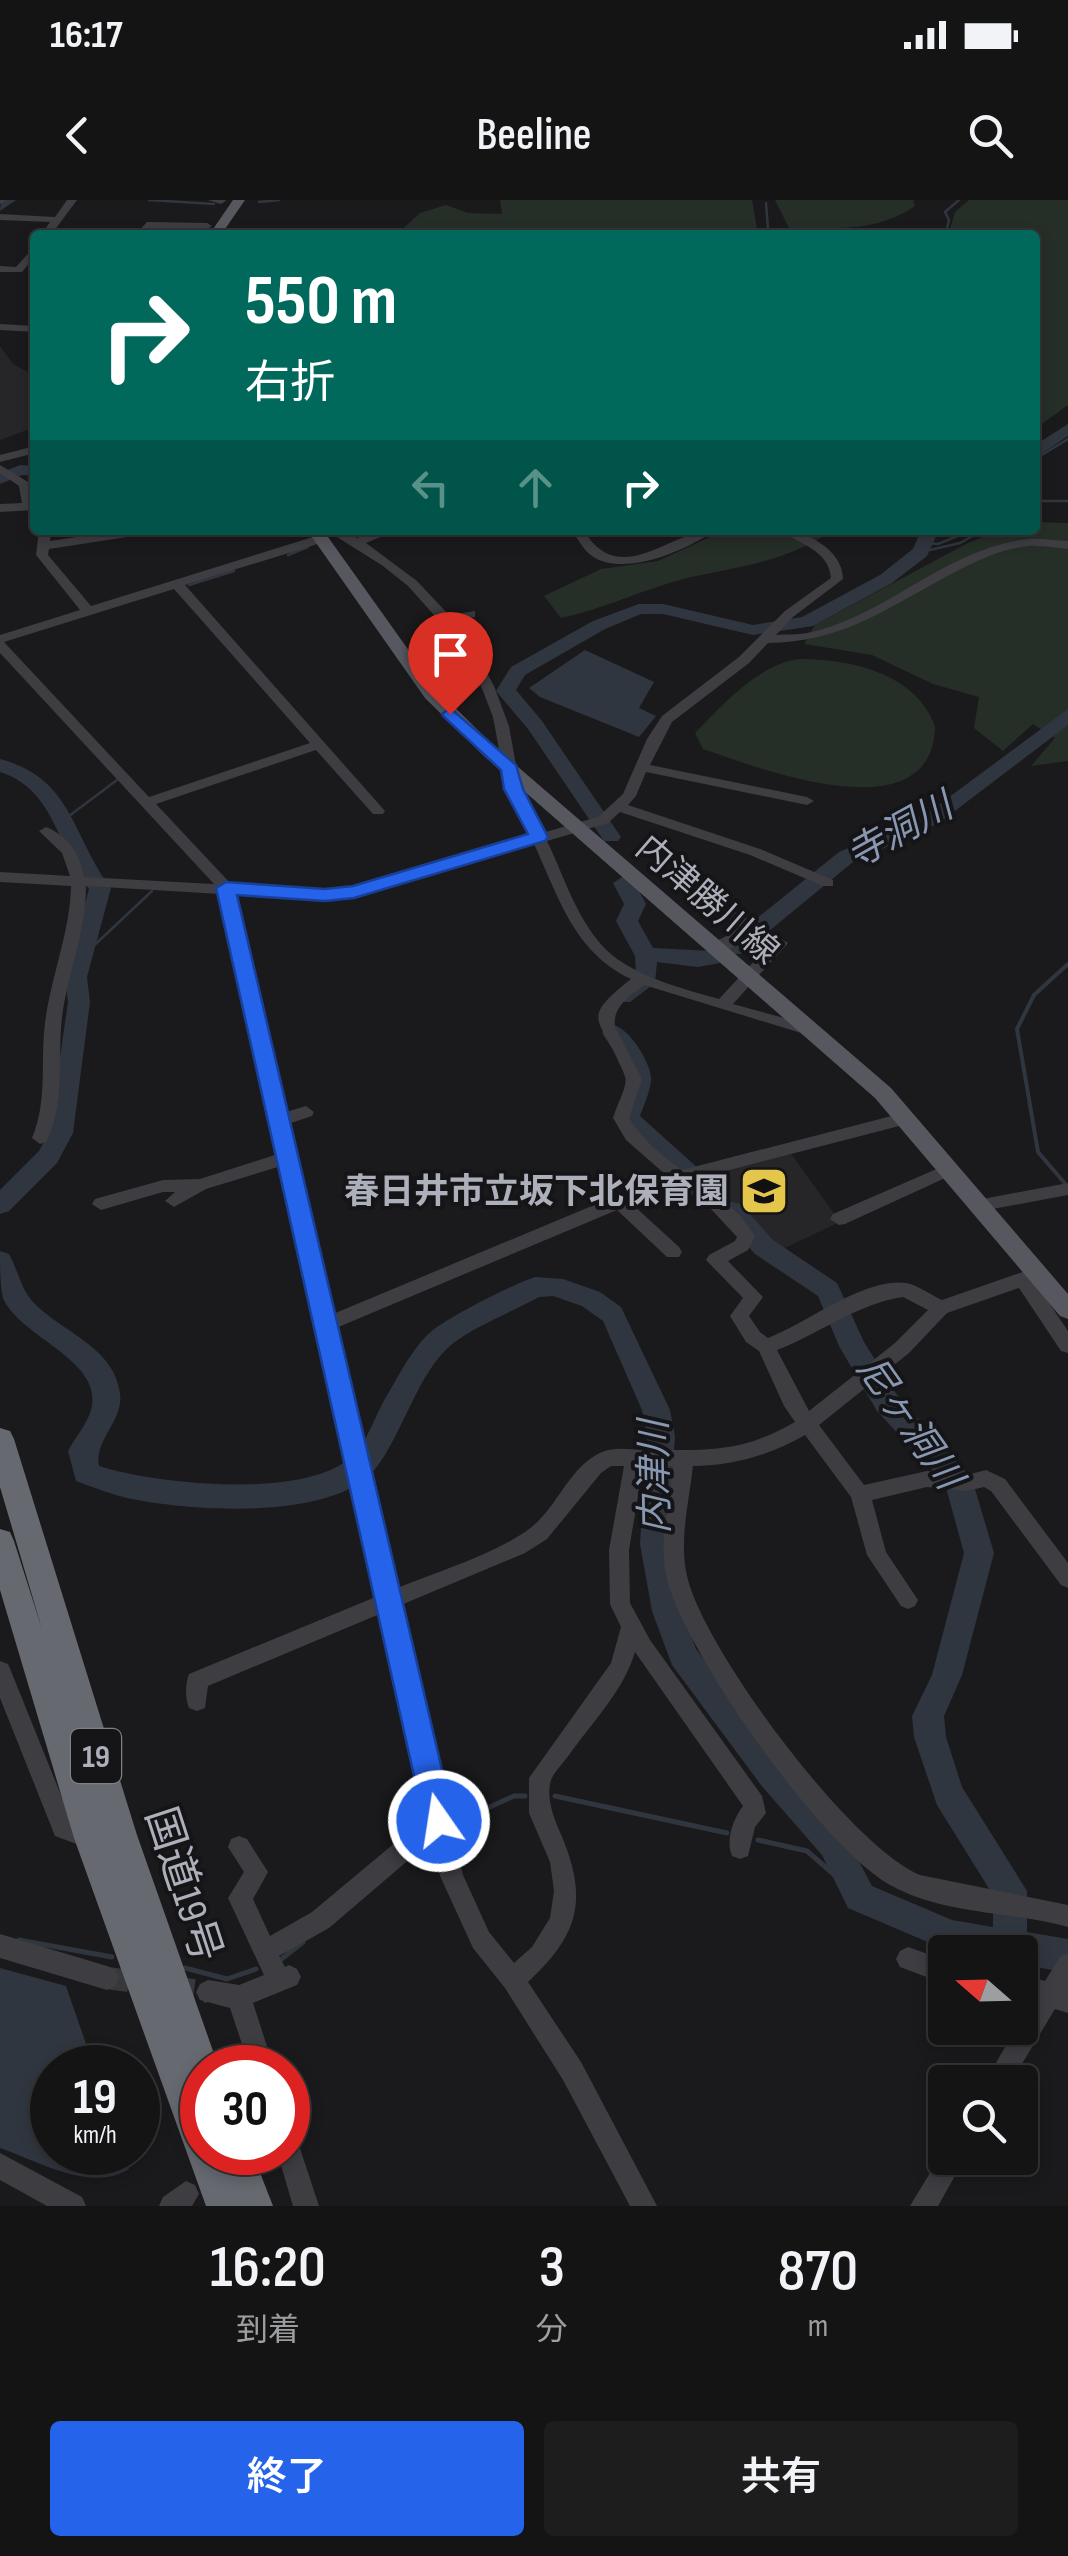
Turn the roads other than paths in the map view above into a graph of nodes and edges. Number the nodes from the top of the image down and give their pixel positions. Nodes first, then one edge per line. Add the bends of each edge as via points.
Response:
1 (72, 200) edge
2 (238, 200) edge
3 (0, 217) edge
4 (57, 220) junction
5 (50, 230) edge
6 (144, 230) edge
7 (211, 230) edge
8 (30, 256) edge
9 (0, 269) edge
10 (0, 327) edge
11 (30, 329) edge
12 (30, 450) edge
13 (0, 459) edge
14 (0, 468) edge
15 (30, 500) edge
16 (30, 506) edge
17 (0, 508) edge
18 (44, 535) edge
19 (114, 535) edge
20 (316, 535) edge
21 (323, 535) edge
22 (330, 535) edge
23 (378, 535) edge
24 (583, 535) edge
25 (698, 535) edge
26 (794, 535) edge
27 (359, 542) junction
28 (1068, 545) edge
29 (42, 546) junction
30 (177, 584) junction
31 (88, 611) junction
32 (471, 614) dead end
33 (446, 619) junction
34 (769, 638) junction
35 (0, 642) edge
36 (320, 744) junction
37 (642, 767) junction
38 (509, 769) junction
39 (808, 801) dead end
40 (146, 803) junction
41 (620, 807) junction
42 (378, 811) dead end
43 (590, 824) junction
44 (46, 831) dead end
45 (538, 837) junction
46 (0, 877) edge
47 (77, 881) junction
48 (828, 882) dead end
49 (226, 888) junction
50 (706, 899) dead end
51 (749, 925) junction
52 (716, 948) junction
53 (747, 976) junction
54 (642, 978) junction
55 (724, 1004) junction
56 (814, 1032) junction
57 (306, 1112) dead end
58 (907, 1118) junction
59 (277, 1121) junction
60 (40, 1138) dead end
61 (285, 1158) junction
62 (948, 1170) junction
63 (682, 1176) junction
64 (200, 1185) junction
65 (1068, 1189) edge
66 (174, 1202) dead end
67 (619, 1202) junction
68 (100, 1204) dead end
69 (977, 1206) junction
70 (840, 1219) dead end
71 (673, 1252) dead end
72 (1030, 1277) junction
73 (941, 1308) junction
74 (1068, 1310) edge
75 (323, 1326) junction
76 (766, 1346) junction
77 (1068, 1346) edge
78 (808, 1424) junction
79 (0, 1439) edge
80 (634, 1457) junction
81 (684, 1460) junction
82 (860, 1494) junction
83 (0, 1541) edge
84 (1068, 1579) edge
85 (908, 1600) dead end
86 (390, 1602) junction
87 (632, 1626) junction
88 (0, 1671) edge
89 (198, 1701) dead end
90 (439, 1821) junction
91 (90, 1838) junction
92 (239, 1847) dead end
93 (740, 1848) dead end
94 (1068, 1916) edge
95 (0, 1946) edge
96 (267, 1950) junction
97 (908, 1959) dead end
98 (1068, 1965) edge
99 (928, 1966) edge
100 (106, 1978) tunnel mouth
101 (514, 1980) junction
102 (208, 1992) tunnel mouth
103 (239, 1998) junction
104 (1059, 1998) edge
105 (193, 2045) edge
106 (254, 2045) edge
107 (1010, 2065) edge
108 (180, 2087) edge
109 (0, 2166) edge
110 (212, 2175) edge
111 (243, 2175) edge
112 (296, 2175) edge
113 (942, 2175) edge
114 (73, 2206) edge
115 (224, 2206) edge
116 (255, 2206) edge
117 (306, 2206) edge
118 (644, 2206) edge
119 (923, 2206) edge

1 - 4 street
2 - 7 main road
3 - 4 street
4 - 5 street
6 - 7 street
8 - 9 street via 19,270
10 - 11 street
12 - 13 street
14 - 15 street via 24,484
16 - 17 street
18 - 29 street
19 - 29 street
20 - 30 street
21 - 38 main road, 内津勝川線 via 431,694
22 - 27 street
23 - 27 street
24 - 25 street via 591,550 621,560 654,555
26 - 34 street via 827,555 839,572 833,585
27 - 33 street via 400,568
28 - 34 street via 1030,540 832,628
29 - 31 street
30 - 31 street
30 - 36 street
31 - 35 street
32 - 33 street
33 - 38 street via 488,687
34 - 37 street via 668,719
35 - 40 street
36 - 40 street
36 - 42 street
37 - 39 street
37 - 41 street
38 - 43 main road, 内津勝川線
38 - 45 street
40 - 49 street
41 - 43 street
41 - 48 street
43 - 45 street
43 - 52 main road, 内津勝川線
44 - 47 street via 71,853
45 - 49 street via 354,892
45 - 54 street via 559,886 603,956
46 - 47 street
47 - 49 street
47 - 60 street via 75,924 52,1026 53,1104
49 - 59 street
50 - 51 street
51 - 52 street
51 - 53 street via 780,943
52 - 53 main road, 内津勝川線
53 - 55 street
53 - 56 main road, 内津勝川線
54 - 55 street
54 - 63 street via 612,1003 605,1019 634,1079 621,1118
55 - 56 street
56 - 58 main road, 内津勝川線
57 - 59 street
58 - 62 main road, 内津勝川線
58 - 63 street
59 - 61 street
61 - 64 street
61 - 75 street
62 - 69 main road, 内津勝川線
62 - 70 street
63 - 67 street
63 - 76 street via 746,1236 715,1260 754,1297 739,1316
64 - 66 street
64 - 68 street via 164,1186
65 - 69 street
67 - 71 street
67 - 75 street
69 - 72 main road, 内津勝川線
72 - 73 street
72 - 74 main road, 内津勝川線
72 - 77 street
73 - 76 street via 905,1290 871,1295
73 - 78 street
75 - 86 street
76 - 78 street
78 - 81 street via 749,1453
78 - 82 street
79 - 105 highway, 国道19号 / 19 via 48,1609
80 - 81 street
80 - 86 street via 594,1466 558,1514 518,1547
80 - 87 street via 619,1550 620,1604
81 - 94 street via 674,1548 690,1618 816,1798 872,1858 924,1888
82 - 84 street via 927,1479 986,1478
82 - 85 street via 878,1555
83 - 91 highway, 国道19号 / 19
86 - 89 street via 196,1682
86 - 90 street
87 - 93 street via 754,1803
87 - 101 street via 620,1667 540,1778 540,1813 566,1891 560,1922
88 - 91 street via 63,1828
90 - 96 street via 299,1935
90 - 101 street via 459,1892 482,1940
91 - 108 highway, 国道19号 / 19
92 - 96 street via 257,1872 240,1898
95 - 100 street
96 - 103 street via 284,1979
97 - 99 street
98 - 104 street
101 - 118 street
102 - 103 street
103 - 106 street
104 - 107 street
109 - 114 street
110 - 115 highway, 国道19号 / 19
111 - 116 highway
112 - 117 street
113 - 119 street

